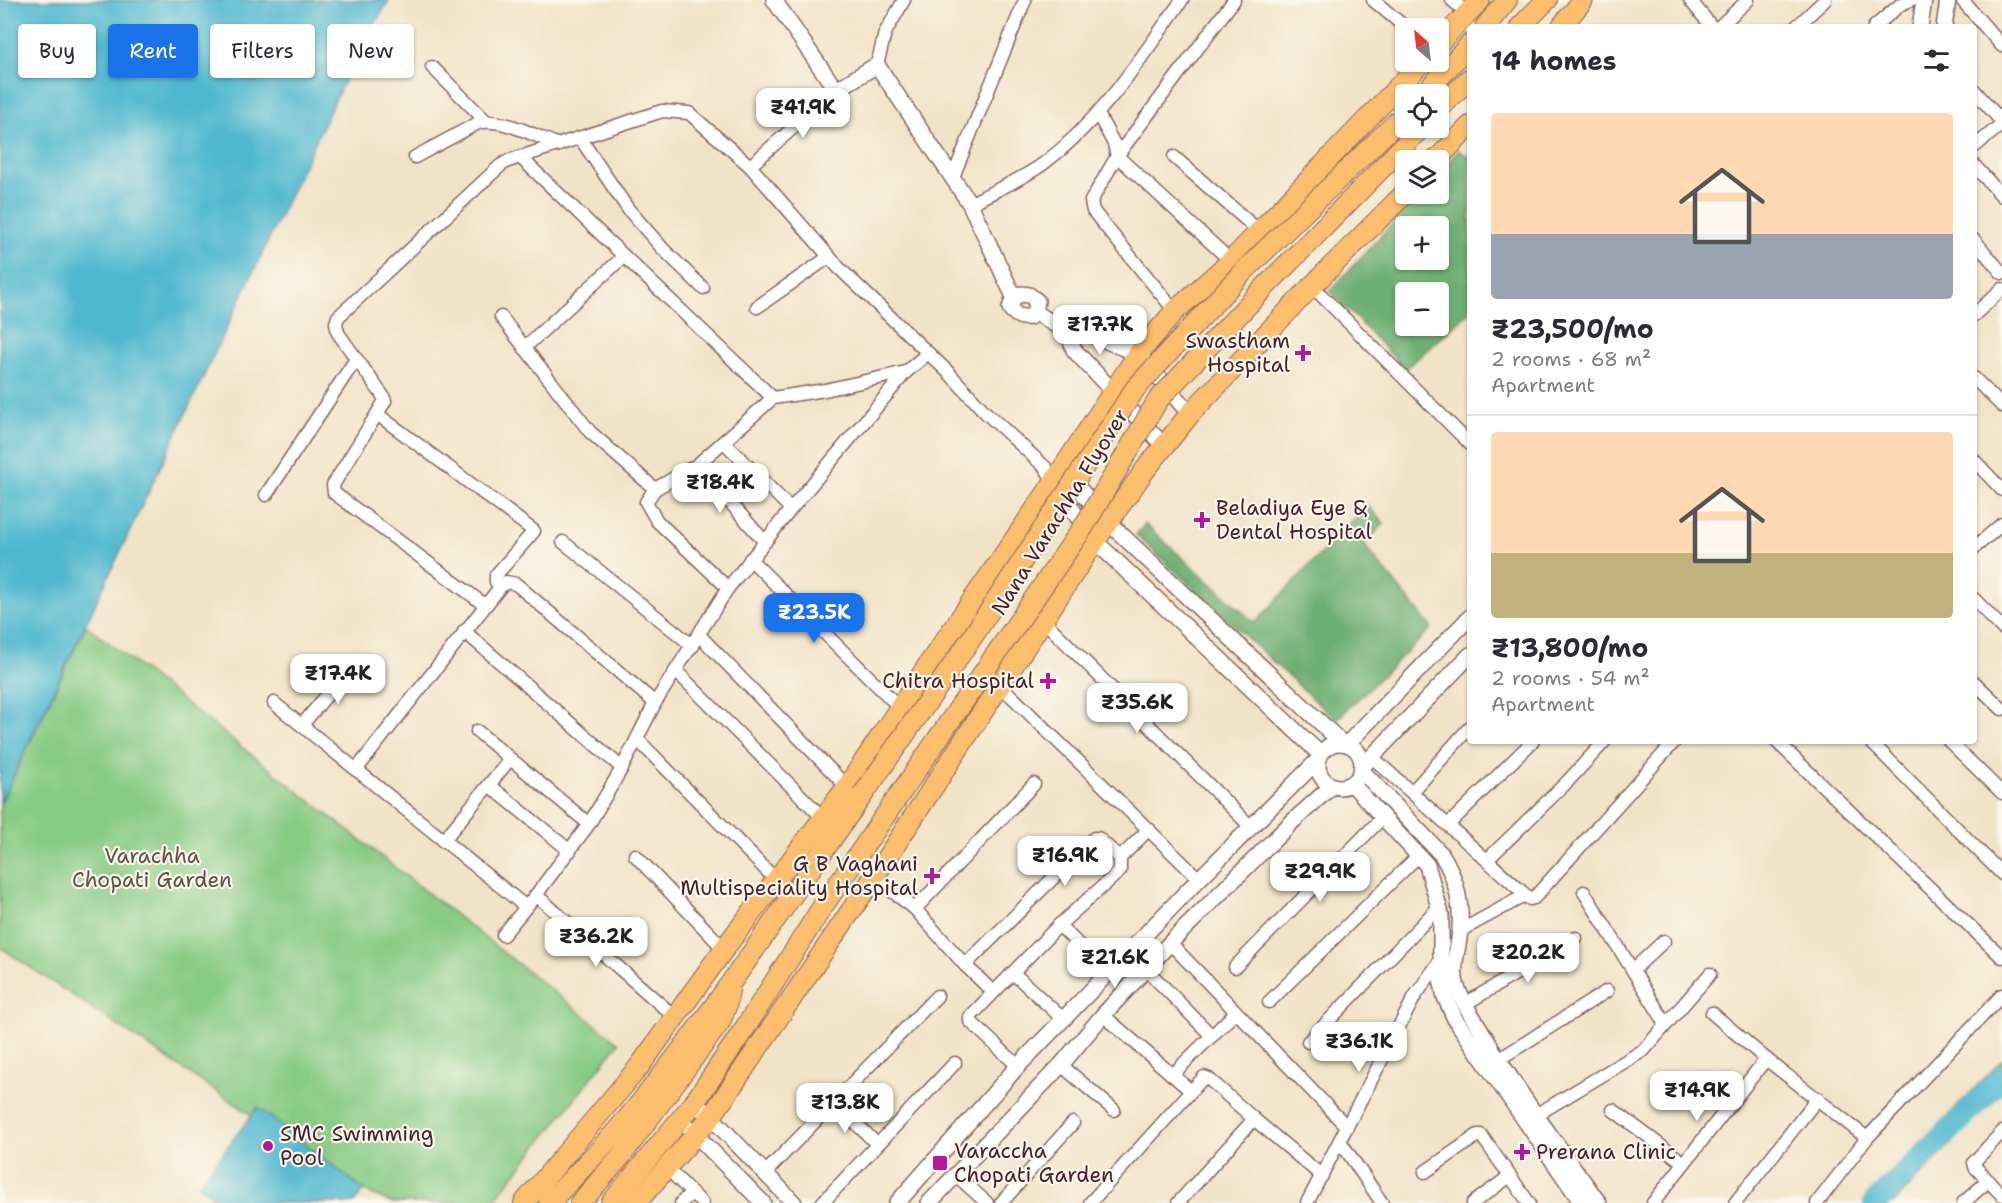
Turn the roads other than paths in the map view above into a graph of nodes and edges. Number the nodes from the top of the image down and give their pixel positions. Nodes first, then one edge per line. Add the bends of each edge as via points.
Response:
1 (774, 0) edge
2 (904, 0) edge
3 (1025, 0) edge
4 (1182, 0) edge
5 (1234, 0) edge
6 (1373, 0) edge
7 (1452, 0) edge
8 (1547, 0) edge
9 (1690, 0) edge
10 (1748, 0) edge
11 (1825, 0) edge
12 (1911, 0) edge
13 (1924, 0) edge
14 (1948, 0) edge
15 (1962, 0) edge
16 (1582, 1) edge
17 (1503, 3) edge
18 (1474, 7) edge
19 (1395, 19) edge
20 (1487, 24) edge
21 (1523, 24) edge
22 (1563, 24) edge
23 (1710, 24) edge
24 (1722, 24) edge
25 (1799, 24) edge
26 (1878, 24) edge
27 (1920, 24) edge
28 (1944, 24) edge
29 (1449, 33) edge
30 (2002, 46) edge
31 (1467, 47) edge
32 (877, 66) junction
33 (432, 68) dead end
34 (1412, 72) edge
35 (1467, 81) edge
36 (1434, 84) edge
37 (836, 90) junction
38 (1977, 94) edge
39 (1449, 100) edge
40 (1098, 114) junction
41 (486, 121) junction
42 (2002, 123) edge
43 (1395, 124) edge
44 (1467, 135) edge
45 (580, 138) junction
46 (1411, 138) edge
47 (1977, 144) edge
48 (559, 145) junction
49 (1448, 150) edge
50 (1117, 156) junction
51 (415, 157) dead end
52 (520, 157) junction
53 (1174, 157) dead end
54 (750, 166) junction
55 (1977, 168) edge
56 (953, 177) junction
57 (2002, 196) edge
58 (1395, 203) edge
59 (970, 204) junction
60 (1259, 231) junction
61 (1977, 244) edge
62 (623, 257) junction
63 (829, 257) junction
64 (1231, 261) junction
65 (2002, 273) edge
66 (1312, 286) junction
67 (703, 288) dead end
68 (2002, 289) edge
69 (758, 308) dead end
70 (1175, 311) junction
71 (1977, 312) edge
72 (501, 317) dead end
73 (1068, 333) junction
74 (524, 348) junction
75 (928, 353) junction
76 (1138, 354) junction
77 (356, 359) junction
78 (906, 372) junction
79 (1977, 381) edge
80 (1114, 391) junction
81 (773, 398) junction
82 (2002, 406) edge
83 (377, 414) junction
84 (1190, 414) junction
85 (1467, 441) edge
86 (724, 442) junction
87 (1164, 446) junction
88 (1977, 463) edge
89 (697, 465) junction
90 (1054, 473) junction
91 (655, 489) junction
92 (2002, 490) edge
93 (266, 495) dead end
94 (791, 509) junction
95 (1108, 522) junction
96 (2002, 524) edge
97 (1095, 541) junction
98 (563, 542) dead end
99 (765, 542) junction
100 (1977, 545) edge
101 (750, 560) junction
102 (500, 587) junction
103 (728, 588) junction
104 (1977, 602) edge
105 (484, 605) junction
106 (1467, 619) edge
107 (1043, 620) junction
108 (2002, 628) edge
109 (464, 631) junction
110 (699, 634) junction
111 (693, 646) junction
112 (1467, 658) edge
113 (352, 665) dead end
114 (676, 671) junction
115 (1000, 685) junction
116 (1977, 685) edge
117 (274, 703) dead end
118 (656, 703) junction
119 (900, 708) junction
120 (2002, 709) edge
121 (302, 725) junction
122 (1467, 730) edge
123 (477, 731) dead end
124 (637, 740) junction
125 (1344, 743) junction
126 (1530, 744) edge
127 (1602, 744) edge
128 (1672, 744) edge
129 (1779, 744) edge
130 (1873, 744) edge
131 (1952, 744) edge
132 (1319, 757) junction
133 (510, 759) junction
134 (622, 768) junction
135 (356, 770) junction
136 (1362, 770) junction
137 (1034, 783) dead end
138 (489, 785) junction
139 (1332, 786) junction
140 (854, 792) junction
141 (1412, 792) junction
142 (2002, 793) edge
143 (1383, 818) junction
144 (589, 824) junction
145 (830, 825) junction
146 (1448, 825) junction
147 (1251, 827) junction
148 (1149, 829) junction
149 (443, 841) junction
150 (570, 851) junction
151 (635, 855) dead end
152 (1418, 856) junction
153 (1120, 858) junction
154 (1487, 860) junction
155 (2002, 874) edge
156 (874, 877) junction
157 (1199, 879) junction
158 (776, 880) junction
159 (1584, 892) dead end
160 (536, 895) junction
161 (1524, 896) junction
162 (526, 907) junction
163 (1439, 907) junction
164 (915, 909) junction
165 (1059, 925) junction
166 (1460, 931) junction
167 (503, 935) dead end
168 (1576, 938) dead end
169 (1664, 941) dead end
170 (1170, 943) junction
171 (724, 949) junction
172 (2002, 957) edge
173 (1440, 961) junction
174 (788, 962) junction
175 (965, 965) junction
176 (1235, 967) dead end
177 (1146, 969) junction
178 (1633, 970) junction
179 (809, 973) junction
180 (1013, 973) junction
181 (1107, 973) junction
182 (1710, 974) dead end
183 (730, 985) junction
184 (1607, 991) dead end
185 (993, 992) junction
186 (2002, 994) edge
187 (937, 996) dead end
188 (1269, 1002) dead end
189 (1465, 1004) junction
190 (1236, 1012) junction
191 (1712, 1013) dead end
192 (1103, 1015) junction
193 (676, 1018) junction
194 (1063, 1019) junction
195 (1666, 1024) junction
196 (746, 1028) junction
197 (1212, 1036) junction
198 (1308, 1042) dead end
199 (1766, 1059) junction
200 (1498, 1060) junction
201 (955, 1063) dead end
202 (1061, 1065) junction
203 (1018, 1066) junction
204 (1172, 1075) junction
205 (1191, 1091) junction
206 (1818, 1098) junction
207 (834, 1102) junction
208 (694, 1103) junction
209 (1114, 1110) dead end
210 (1613, 1110) dead end
211 (1536, 1115) junction
212 (711, 1117) junction
213 (1254, 1119) junction
214 (680, 1120) junction
215 (1072, 1123) dead end
216 (1347, 1127) junction
217 (696, 1135) junction
218 (1867, 1138) junction
219 (2000, 1140) edge
220 (1340, 1141) junction
221 (877, 1144) junction
222 (1684, 1163) junction
223 (667, 1168) junction
224 (1425, 1172) dead end
225 (765, 1173) junction
226 (956, 1175) junction
227 (1323, 1176) junction
228 (1510, 1176) junction
229 (1989, 1181) junction
230 (691, 1192) junction
231 (2002, 1195) edge
232 (524, 1203) edge
233 (549, 1203) edge
234 (580, 1203) edge
235 (596, 1203) edge
236 (611, 1203) edge
237 (636, 1203) edge
238 (681, 1203) edge
239 (702, 1203) edge
240 (763, 1203) edge
241 (794, 1203) edge
242 (822, 1203) edge
243 (897, 1203) edge
244 (930, 1203) edge
245 (987, 1203) edge
246 (1001, 1203) edge
247 (1090, 1203) edge
248 (1178, 1203) edge
249 (1307, 1203) edge
250 (1382, 1203) edge
251 (1473, 1203) edge
252 (1529, 1203) edge
253 (1582, 1203) edge
254 (1599, 1203) edge
255 (1653, 1203) edge
256 (1735, 1203) edge
257 (1817, 1203) edge
258 (1963, 1203) edge

1 - 37 street
2 - 32 street via 885,33
3 - 56 street
4 - 40 street
5 - 50 street
6 - 19 street
7 - 18 street
8 - 21 main road
9 - 23 street
10 - 24 street
11 - 25 street
12 - 26 street
13 - 27 street
14 - 28 street
15 - 30 street
16 - 22 main road
17 - 20 main road
18 - 29 main road
31 - 36 main road
32 - 37 street
32 - 56 street
33 - 41 street
34 - 60 main road
35 - 39 main road
37 - 54 street
38 - 42 street
40 - 50 street
40 - 59 street via 1040,166
41 - 48 street via 499,122
41 - 51 street
42 - 47 street
43 - 140 main road, Nana Varachha Flyover, bridge via 1242,273 1135,389 971,639
44 - 49 main road
45 - 48 street
45 - 54 street via 662,111 689,113
45 - 67 street via 628,209
46 - 174 main road, Nana Varachha Flyover, bridge via 1158,400 1084,526
48 - 52 street
50 - 64 street
50 - 70 street via 1091,207
52 - 62 street
52 - 77 street via 494,171 338,317 338,333
53 - 60 street
54 - 63 street
55 - 57 street
56 - 59 street
58 - 66 main road
59 - 73 street via 1014,297 1010,308 1014,314 1023,318 1035,312
60 - 64 main road
61 - 65 street
62 - 74 street
62 - 81 street
63 - 69 street
63 - 75 street
64 - 70 main road
66 - 84 main road
66 - 85 street
68 - 71 street
70 - 76 main road
72 - 74 street
73 - 76 street via 1087,333
73 - 80 street via 1074,350
74 - 91 street via 590,432
75 - 78 street
75 - 90 street via 986,413
76 - 80 main road
76 - 84 street
77 - 83 street via 384,398
77 - 93 street
78 - 81 street
78 - 94 street
79 - 82 street
80 - 87 street
80 - 90 main road
81 - 86 street
83 - 102 street via 534,531 496,575
83 - 105 street via 333,485 334,493
84 - 87 main road
86 - 89 street
86 - 94 street
87 - 95 main road
88 - 92 street
89 - 91 street
89 - 99 street
90 - 95 street
90 - 97 street
90 - 119 main road
91 - 103 street via 646,502 657,521
94 - 99 street
95 - 97 main road
95 - 125 street
96 - 100 street
97 - 107 main road
97 - 132 street
98 - 111 street
99 - 101 street
101 - 103 street
101 - 119 street
102 - 105 street
102 - 118 street via 506,582 516,584
103 - 110 street
104 - 108 street
105 - 109 street
106 - 125 street
107 - 115 main road
107 - 147 street
109 - 134 street
109 - 135 street
110 - 111 street
110 - 140 street
111 - 114 street
112 - 136 street
113 - 121 street
114 - 118 street
114 - 145 street
115 - 148 street
115 - 156 main road
116 - 120 street
117 - 121 street
118 - 124 street
119 - 140 main road
121 - 135 street
122 - 141 street
123 - 133 street
124 - 134 street
124 - 158 street
125 - 132 street via 1329,746
125 - 136 street via 1359,752
126 - 146 street
127 - 154 street
128 - 161 street via 1534,898
129 - 172 street
130 - 155 street
131 - 142 street
132 - 139 street via 1321,776
132 - 147 street
133 - 138 street
133 - 144 street
134 - 144 street
135 - 149 street
136 - 139 street via 1343,787
136 - 141 street
136 - 143 street
136 - 166 street via 1449,866 1459,895
137 - 164 street
138 - 149 street
138 - 150 street
139 - 170 street
140 - 145 main road, Nana Varachha Flyover
141 - 146 street
143 - 152 street
143 - 176 street
144 - 150 street
145 - 158 main road
145 - 183 main road
146 - 154 street
147 - 157 street
148 - 153 street
148 - 157 street
149 - 162 street
150 - 160 street
151 - 171 street
152 - 163 street via 1427,865
152 - 188 street
153 - 165 street via 1120,871
153 - 175 street via 1094,837
154 - 161 street
156 - 164 street
156 - 179 main road
157 - 181 street
158 - 171 main road
159 - 178 street
160 - 162 street
160 - 193 street
161 - 166 street
162 - 167 street
163 - 173 street
163 - 198 street
164 - 175 street
165 - 180 street
165 - 181 street
166 - 189 street via 1454,970
168 - 189 street
169 - 178 street
170 - 177 street
170 - 190 street
171 - 193 main road
173 - 216 street via 1416,996
173 - 253 street via 1445,997 1455,1019
174 - 179 main road
174 - 196 main road, Nana Varachha Flyover
175 - 185 street
177 - 192 street
177 - 197 street
178 - 195 street
179 - 212 main road
180 - 185 street
180 - 194 street
181 - 194 street
182 - 195 street
183 - 233 main road via 632,1113
183 - 234 main road via 720,1022 621,1156
184 - 200 street
185 - 203 street via 970,1021
186 - 218 street
187 - 207 street
189 - 200 street
190 - 197 street
190 - 216 street
191 - 199 street
192 - 202 street
192 - 204 street
193 - 232 main road
194 - 203 street
195 - 211 street via 1644,1050
196 - 208 main road, Nana Varachha Flyover
196 - 235 main road via 720,1041 664,1120
197 - 204 street
199 - 206 street
199 - 222 street
200 - 211 street
201 - 221 street
202 - 209 street
202 - 226 street
203 - 243 street
204 - 205 street
205 - 213 street via 1207,1078
205 - 247 street
206 - 218 street
206 - 256 street
207 - 221 street
207 - 225 street
208 - 212 street
208 - 214 main road, Nana Varachha Flyover
210 - 222 street
211 - 254 street
212 - 217 main road
212 - 225 street
213 - 227 street
213 - 248 street
214 - 217 street
214 - 236 main road, Nana Varachha Flyover
215 - 246 street
216 - 220 street
217 - 223 main road
217 - 240 street
218 - 257 street
219 - 229 street via 1974,1162
220 - 227 street
220 - 250 street
221 - 242 street
222 - 255 street
223 - 230 street
223 - 237 main road
224 - 228 street via 1480,1134
225 - 241 street
226 - 244 street
226 - 245 street
227 - 249 street
228 - 251 street
228 - 252 street
229 - 231 street
229 - 258 street
230 - 238 street
230 - 239 street

